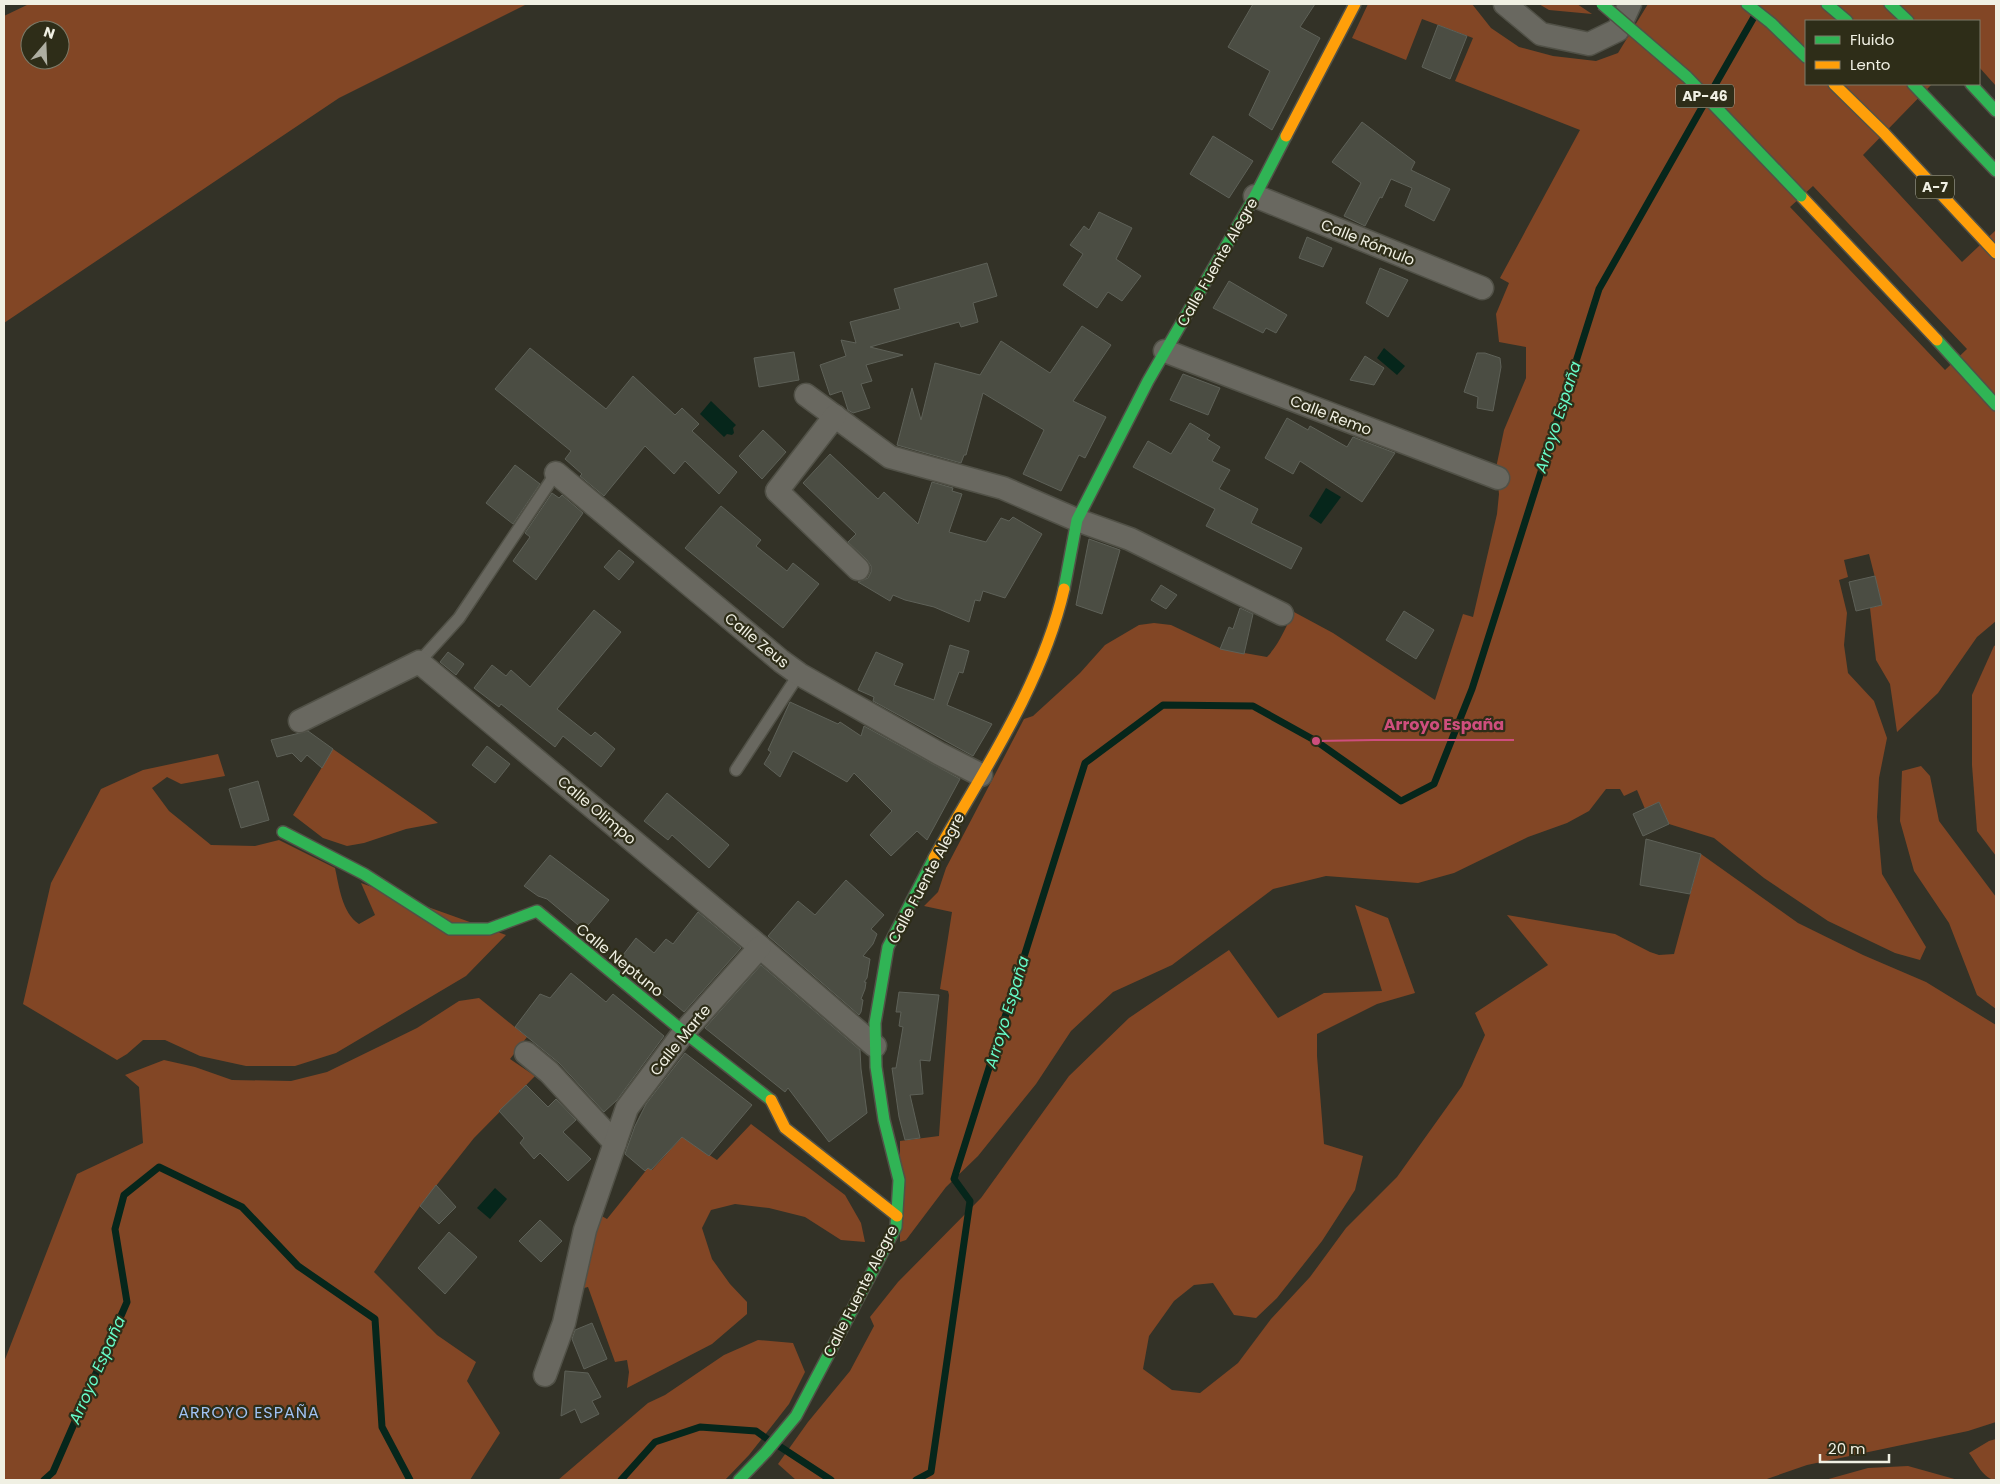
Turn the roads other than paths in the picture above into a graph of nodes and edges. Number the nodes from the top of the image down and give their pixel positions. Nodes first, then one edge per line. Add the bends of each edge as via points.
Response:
1 (1355, 4) edge
2 (1505, 4) edge
3 (1602, 4) edge
4 (1630, 4) edge
5 (1747, 4) edge
6 (1827, 4) edge
7 (1890, 4) edge
8 (1846, 20) edge
9 (1907, 20) edge
10 (1805, 56) edge
11 (1835, 85) edge
12 (1914, 85) edge
13 (1972, 85) edge
14 (1996, 111) edge
15 (1996, 171) edge
16 (1255, 196) junction
17 (1996, 253) edge
18 (1482, 288) dead end
19 (1165, 352) junction
20 (806, 395) dead end
21 (1996, 405) edge
22 (836, 416) junction
23 (556, 473) joint
24 (1498, 478) dead end
25 (1077, 520) junction
26 (858, 569) dead end
27 (1282, 614) dead end
28 (419, 662) junction
29 (799, 674) junction
30 (300, 721) dead end
31 (736, 770) dead end
32 (981, 775) junction
33 (283, 832) dead end
34 (760, 947) junction
35 (684, 1032) junction
36 (876, 1046) junction
37 (526, 1053) dead end
38 (615, 1143) junction
39 (897, 1216) junction
40 (545, 1375) dead end
41 (739, 1480) edge

1 - 16 main road, Calle Fuente Alegre
2 - 4 street via 1541,34 1589,44 1618,30
3 - 21 main road, AP-46, bridge via 1687,77
5 - 10 main road
6 - 8 main road
7 - 9 main road
11 - 17 main road, A-7
12 - 15 main road
13 - 14 main road
16 - 18 street, Calle Rómulo
16 - 19 main road, Calle Fuente Alegre
19 - 24 street, Calle Remo
19 - 25 main road, Calle Fuente Alegre
20 - 22 street
22 - 25 street via 890,457 1003,488
22 - 26 street via 777,491
23 - 28 lane via 459,618
23 - 29 street, Calle Zeus
25 - 27 street via 1130,539
25 - 32 main road, Calle Fuente Alegre via 1064,591 1050,642 1023,701
28 - 30 street
28 - 34 street, Calle Olimpo
29 - 31 lane
29 - 32 street, Calle Zeus
32 - 36 main road, Calle Fuente Alegre via 888,947 875,1023
33 - 35 main road, Calle Neptuno via 364,874 450,929 489,929 536,911
34 - 35 street, Calle Marte
34 - 36 street, Calle Olimpo
35 - 38 street, Calle Marte via 627,1108
35 - 39 main road, Calle Neptuno via 773,1102 785,1128
36 - 39 main road, Calle Fuente Alegre via 884,1120 899,1180
37 - 38 street via 549,1072
38 - 40 street, Calle Marte via 585,1230 564,1324
39 - 41 main road, Calle Fuente Alegre via 896,1227 796,1416

